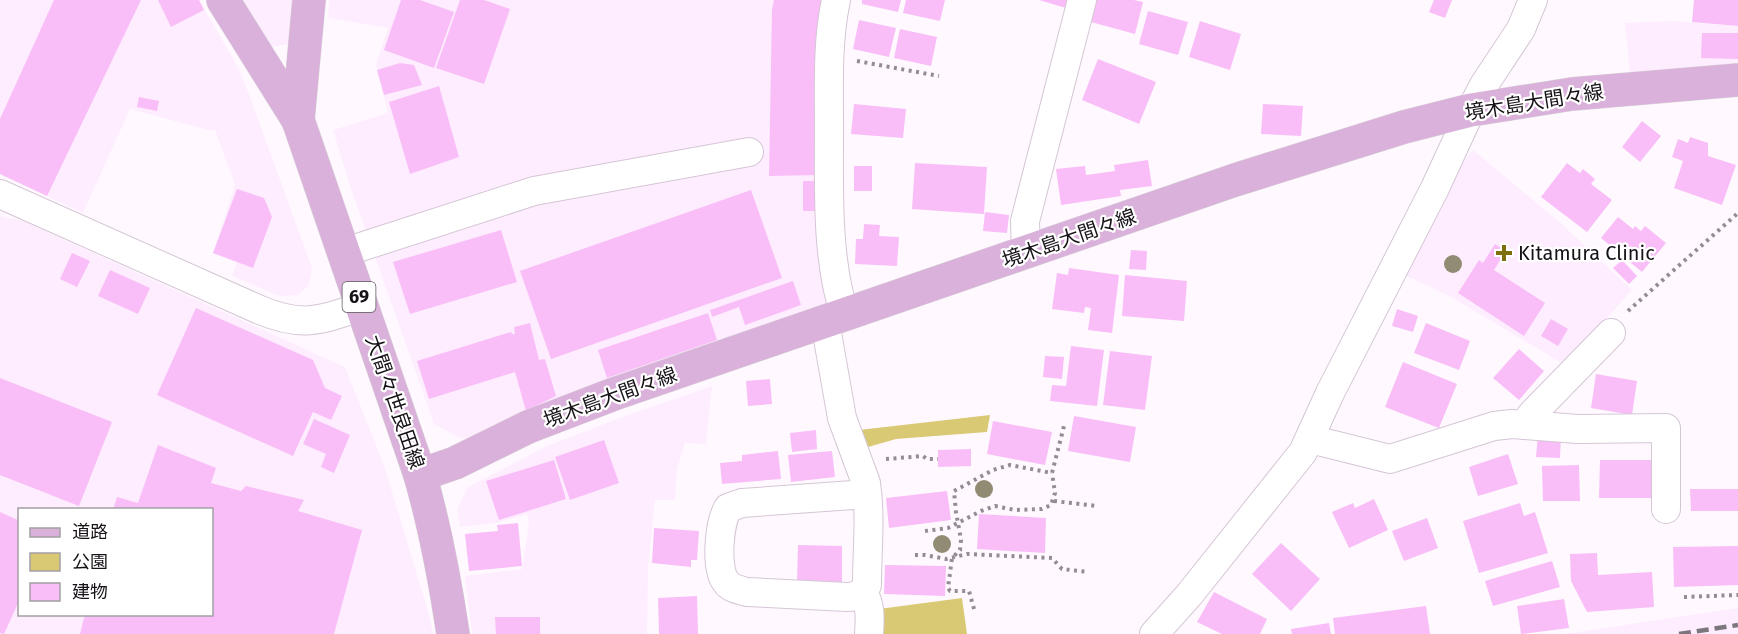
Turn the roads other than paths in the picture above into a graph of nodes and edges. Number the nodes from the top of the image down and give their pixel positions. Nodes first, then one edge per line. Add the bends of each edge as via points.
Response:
1 (223, 0) edge
2 (309, 0) edge
3 (836, 0) edge
4 (1082, 0) edge
5 (1533, 0) edge
6 (1738, 80) edge
7 (1471, 110) junction
8 (298, 120) junction
9 (749, 152) dead end
10 (0, 194) edge
11 (342, 253) junction
12 (1026, 253) junction
13 (363, 306) junction
14 (835, 319) junction
15 (1611, 333) road end
16 (1524, 425) junction
17 (1310, 439) junction
18 (420, 474) junction
19 (867, 495) junction
20 (1666, 509) dead end
21 (863, 592) junction
22 (453, 634) edge
23 (869, 634) edge
24 (1154, 634) edge

1 - 8 main road
2 - 8 main road, 大間々世良田線 / 69
3 - 14 street via 829,58
4 - 12 street via 1025,221
5 - 7 street via 1521,29
6 - 7 main road, 境木島大間々線 via 1572,94
7 - 12 main road, 境木島大間々線 via 1324,151
7 - 17 street
8 - 11 main road, 大間々世良田線 / 69
9 - 11 street via 534,191
10 - 13 street via 286,320 312,321
11 - 13 main road, 大間々世良田線 / 69
12 - 14 main road, 境木島大間々線
13 - 18 main road, 大間々世良田線 / 69
14 - 18 main road, 境木島大間々線 via 566,412 470,457
14 - 19 street via 842,418
15 - 16 street
16 - 17 street via 1494,426 1390,459
16 - 20 street via 1666,428
17 - 24 street via 1296,462
18 - 22 main road, 大間々世良田線 / 69
19 - 21 street via 870,518 867,585
19 - 21 street via 742,503 728,508 721,525 720,567 726,583 734,589 847,597
21 - 23 street via 871,611

